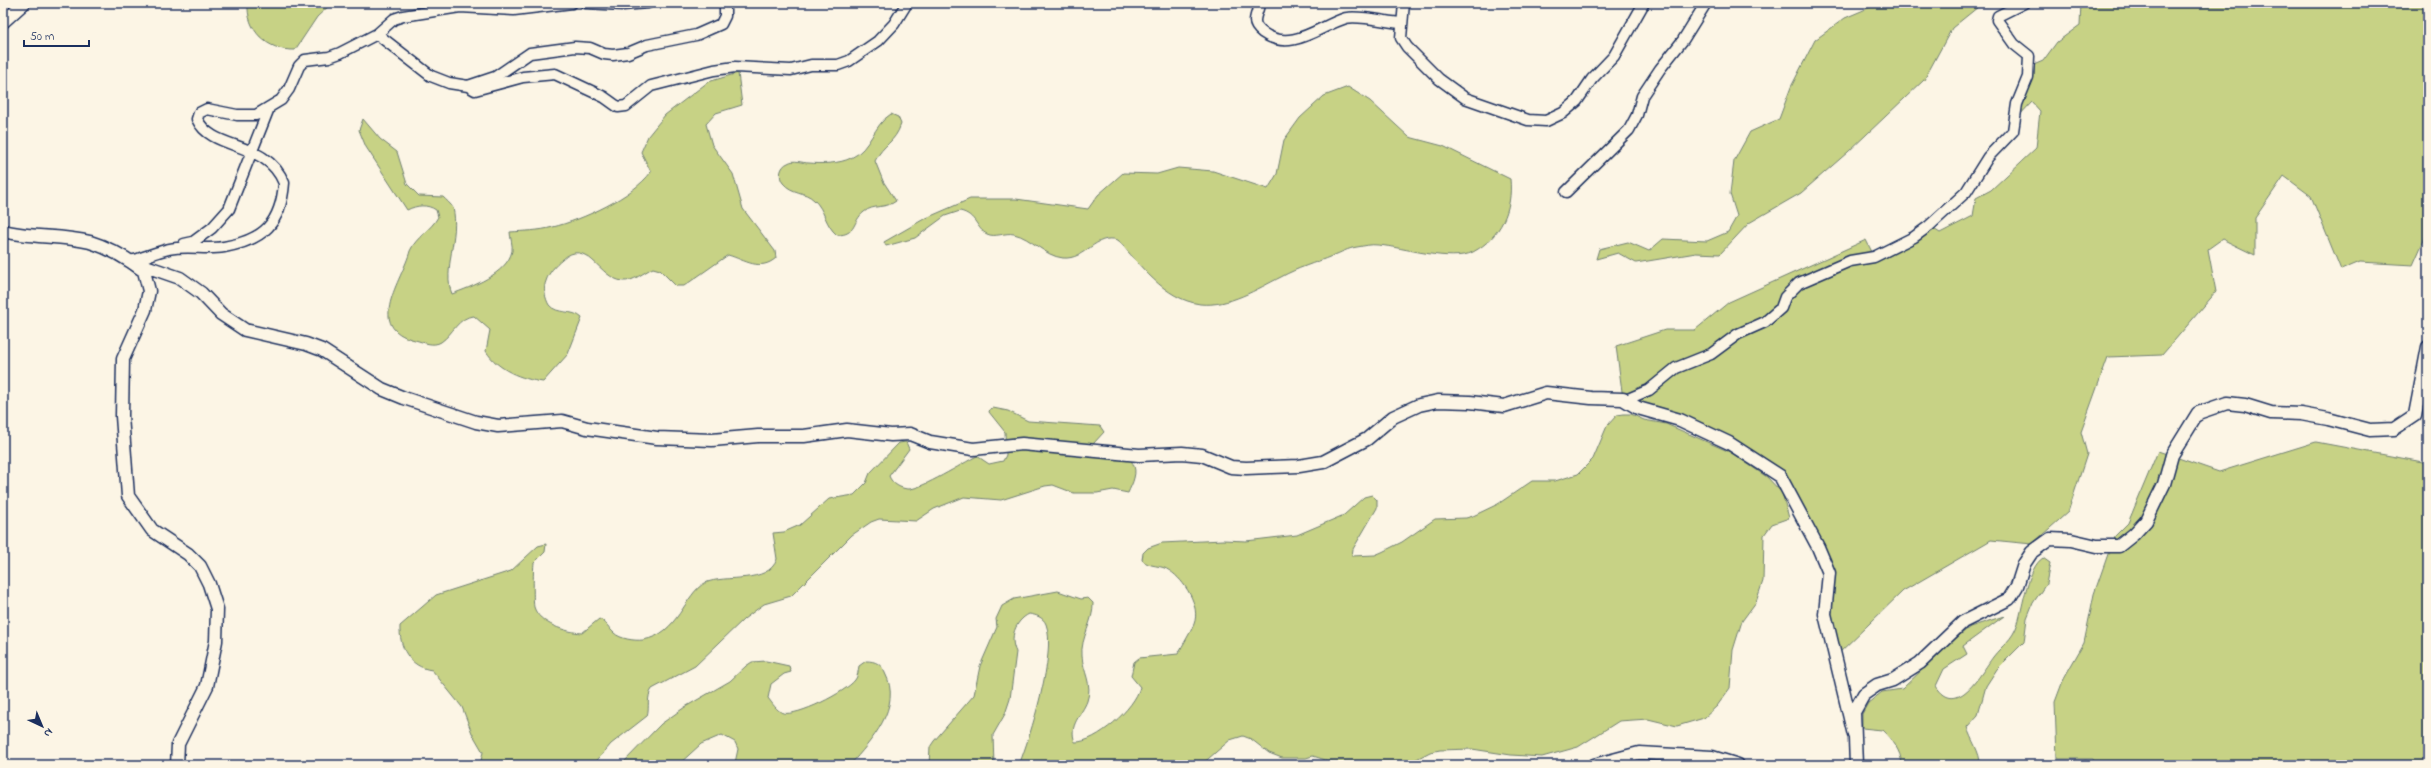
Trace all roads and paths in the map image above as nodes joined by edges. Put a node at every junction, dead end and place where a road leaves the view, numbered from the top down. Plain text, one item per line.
1 (24, 3) edge
2 (572, 3) edge
3 (585, 3) edge
4 (648, 3) edge
5 (725, 3) edge
6 (907, 3) edge
7 (1259, 3) edge
8 (1404, 3) edge
9 (1644, 3) edge
10 (1706, 3) edge
11 (2024, 3) edge
12 (3, 22) edge
13 (1401, 24) junction
14 (377, 34) junction
15 (468, 86) junction
16 (269, 108) junction
17 (1566, 192) dead end
18 (3, 231) edge
19 (169, 249) junction
20 (131, 261) junction
21 (2428, 347) edge
22 (1623, 399) junction
23 (1854, 735) junction
24 (177, 765) edge
25 (1594, 765) edge
26 (1738, 765) edge
27 (1856, 765) edge

1 - 12 street
2 - 14 street
3 - 4 street
5 - 15 street
6 - 15 street
7 - 13 street
8 - 13 street
9 - 13 street
10 - 17 street
11 - 22 street
14 - 15 street
14 - 16 street
16 - 19 street
16 - 19 street
18 - 20 street
19 - 20 street
20 - 22 street
20 - 24 street
21 - 23 street
22 - 23 street
23 - 27 street
25 - 26 street

